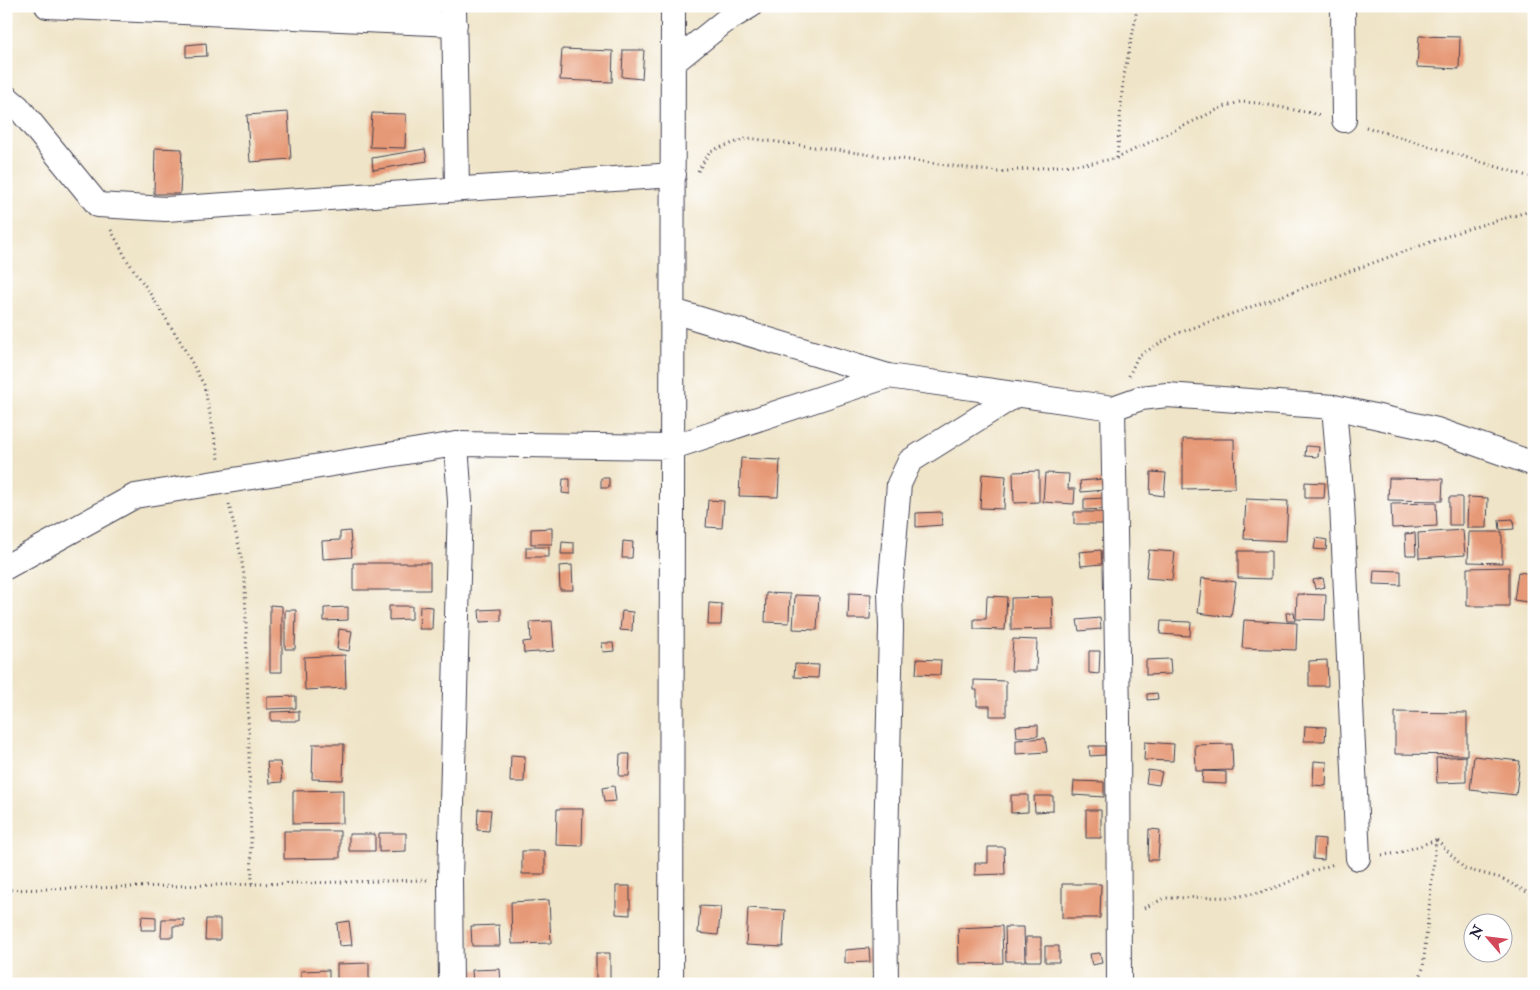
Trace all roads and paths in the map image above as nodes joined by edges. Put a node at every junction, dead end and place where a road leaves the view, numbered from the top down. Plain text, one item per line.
1 (47, 6) edge
2 (674, 6) edge
3 (750, 6) edge
4 (1137, 6) edge
5 (1343, 6) edge
6 (455, 15) edge
7 (673, 63) junction
8 (6, 97) edge
9 (1344, 120) junction
10 (1117, 158) junction
11 (685, 175) junction
12 (1534, 178) edge
13 (457, 189) junction
14 (98, 205) junction
15 (1534, 210) edge
16 (673, 311) junction
17 (888, 376) junction
18 (1018, 394) junction
19 (1334, 407) junction
20 (1113, 408) junction
21 (456, 444) junction
22 (673, 447) junction
23 (1534, 464) edge
24 (224, 483) junction
25 (6, 567) edge
26 (1358, 858) dead end
27 (1313, 871) dead end
28 (450, 880) junction
29 (252, 884) junction
30 (6, 890) edge
31 (1534, 896) edge
32 (1140, 913) dead end
33 (451, 984) edge
34 (672, 984) edge
35 (886, 984) edge
36 (1119, 984) edge
37 (1418, 984) edge

1 - 6 street
2 - 7 street
3 - 7 street
4 - 10 path
5 - 9 street
6 - 13 street
7 - 11 street
8 - 14 street
9 - 10 path
9 - 12 path
10 - 11 path
11 - 13 street
11 - 16 street
13 - 14 street
14 - 24 path
15 - 20 path
16 - 17 street
16 - 22 street
17 - 18 street
17 - 22 street
18 - 20 street
18 - 35 street
19 - 20 street
19 - 23 street
19 - 26 street
20 - 36 street
21 - 22 street
21 - 24 street
21 - 28 street
22 - 34 street
24 - 25 street
24 - 29 path
27 - 32 path
28 - 29 path
28 - 33 street
29 - 30 path
31 - 37 path

